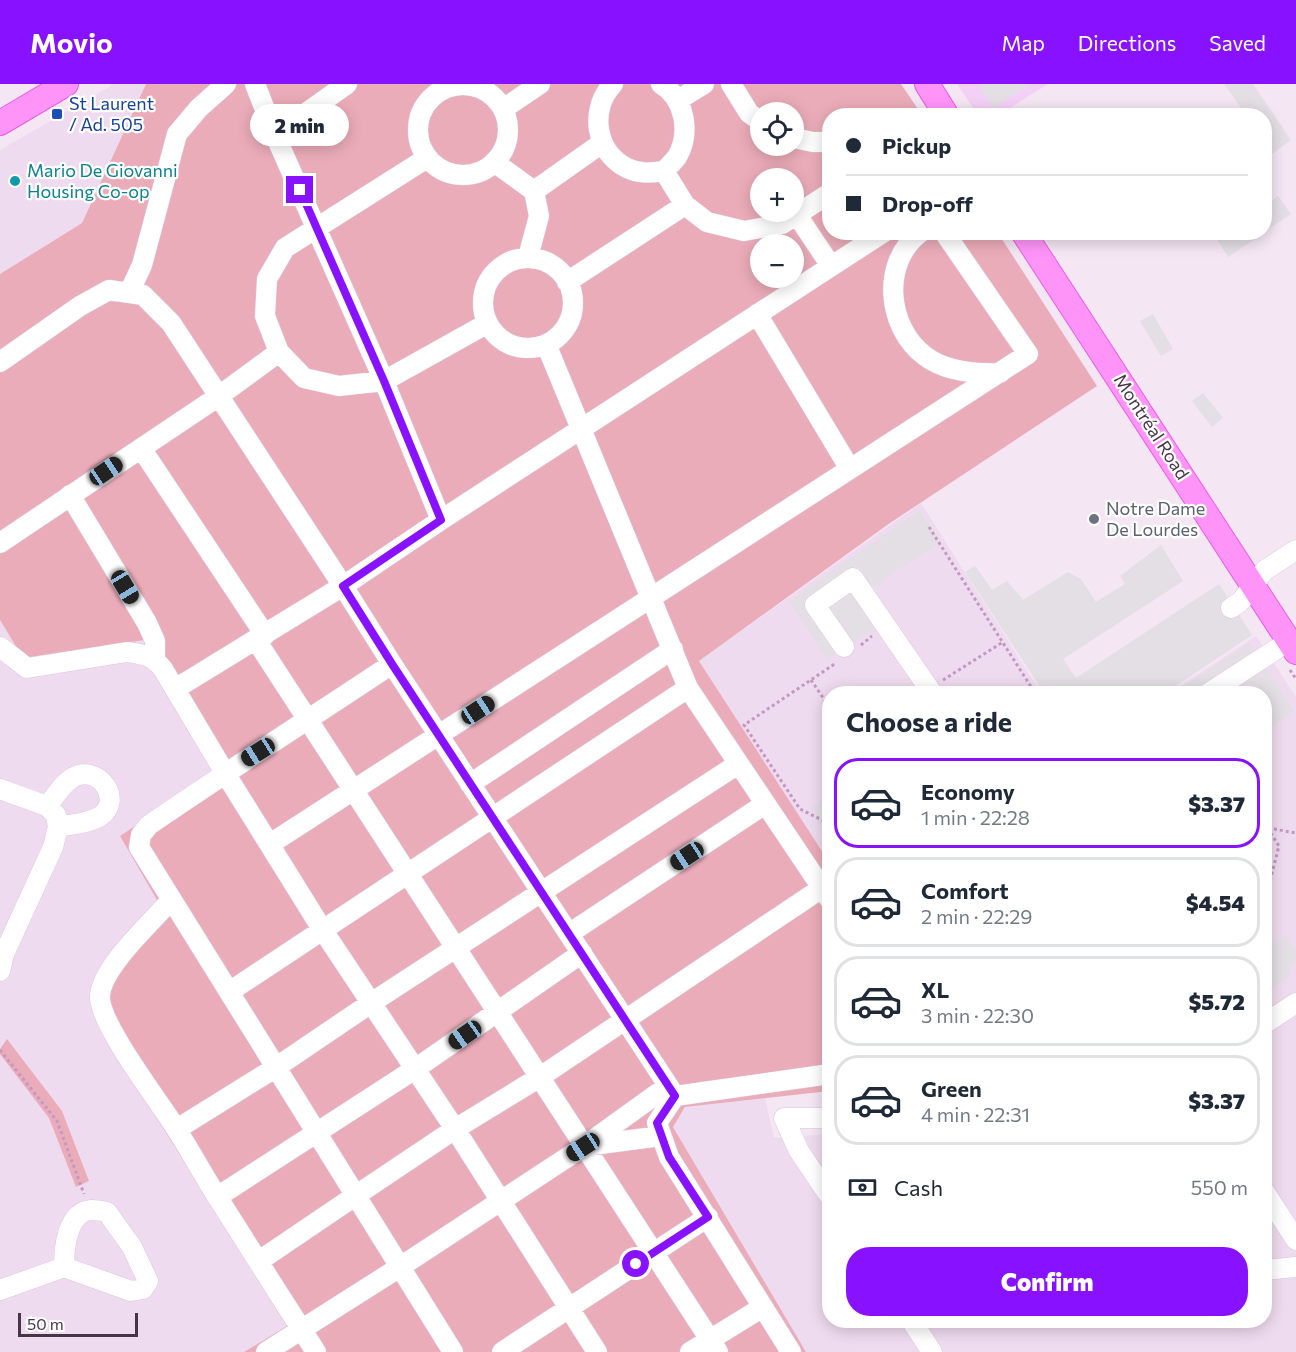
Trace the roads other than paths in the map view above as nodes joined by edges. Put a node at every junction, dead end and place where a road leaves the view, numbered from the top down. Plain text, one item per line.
1 (66, 84) edge
2 (226, 84) edge
3 (255, 84) edge
4 (347, 84) edge
5 (540, 84) edge
6 (613, 84) edge
7 (661, 84) edge
8 (704, 84) edge
9 (731, 84) edge
10 (927, 84) edge
11 (439, 87) edge
12 (678, 100) junction
13 (942, 108) edge
14 (503, 109) junction
15 (750, 114) edge
16 (0, 123) edge
17 (275, 135) junction
18 (804, 140) edge
19 (822, 142) edge
20 (602, 143) junction
21 (427, 158) junction
22 (494, 162) junction
23 (664, 171) junction
24 (534, 191) junction
25 (822, 198) edge
26 (685, 205) junction
27 (804, 210) edge
28 (785, 222) edge
29 (802, 222) edge
30 (316, 227) junction
31 (872, 240) edge
32 (912, 240) edge
33 (950, 240) edge
34 (1028, 240) edge
35 (528, 257) junction
36 (831, 266) junction
37 (567, 282) junction
38 (129, 293) junction
39 (757, 314) junction
40 (488, 324) junction
41 (546, 344) junction
42 (279, 352) junction
43 (0, 362) edge
44 (1000, 373) junction
45 (384, 381) junction
46 (219, 396) junction
47 (581, 429) junction
48 (141, 448) junction
49 (850, 469) junction
50 (70, 495) junction
51 (441, 520) junction
52 (0, 543) edge
53 (1296, 550) edge
54 (343, 586) junction
55 (1254, 586) junction
56 (649, 599) junction
57 (1231, 608) dead end
58 (260, 638) junction
59 (0, 647) edge
60 (844, 647) road end
61 (1293, 647) edge
62 (673, 649) junction
63 (155, 660) junction
64 (392, 664) junction
65 (928, 686) edge
66 (1222, 686) edge
67 (688, 688) junction
68 (175, 689) junction
69 (308, 721) junction
70 (440, 735) junction
71 (738, 764) junction
72 (225, 773) junction
73 (470, 784) junction
74 (0, 789) edge
75 (353, 792) junction
76 (765, 804) junction
77 (47, 806) junction
78 (494, 817) junction
79 (58, 827) junction
80 (270, 844) junction
81 (407, 875) junction
82 (822, 888) edge
83 (542, 891) junction
84 (822, 896) edge
85 (171, 900) junction
86 (322, 929) junction
87 (570, 933) junction
88 (455, 948) junction
89 (582, 953) junction
90 (0, 971) edge
91 (229, 992) junction
92 (371, 1003) junction
93 (1296, 1003) edge
94 (498, 1013) junction
95 (1272, 1019) edge
96 (624, 1020) junction
97 (275, 1068) junction
98 (416, 1069) junction
99 (822, 1075) edge
100 (540, 1077) junction
101 (675, 1096) junction
102 (822, 1118) edge
103 (177, 1129) junction
104 (455, 1129) junction
105 (317, 1133) junction
106 (661, 1136) junction
107 (583, 1147) junction
108 (822, 1185) edge
109 (355, 1196) junction
110 (217, 1197) junction
111 (500, 1201) junction
112 (1272, 1202) edge
113 (708, 1217) junction
114 (1294, 1231) edge
115 (652, 1254) junction
116 (259, 1261) junction
117 (64, 1267) junction
118 (400, 1267) junction
119 (1296, 1267) edge
120 (1272, 1269) edge
121 (0, 1290) edge
122 (763, 1307) junction
123 (570, 1308) junction
124 (916, 1328) edge
125 (302, 1330) junction
126 (713, 1346) edge
127 (266, 1352) edge
128 (316, 1352) edge
129 (453, 1352) edge
130 (502, 1352) edge
131 (597, 1352) edge
132 (690, 1352) edge
133 (791, 1352) edge
134 (932, 1352) edge

1 - 16 main road
2 - 38 street
3 - 17 street
4 - 17 street
5 - 14 street
6 - 20 street
7 - 12 street
8 - 12 street
9 - 15 street
10 - 13 main road
11 - 14 street
11 - 21 street
12 - 23 street
14 - 22 street
17 - 30 street
18 - 19 street
20 - 23 street
20 - 24 street
21 - 22 street
21 - 30 street
22 - 24 street
23 - 26 street
24 - 35 street
25 - 27 street
26 - 28 street
26 - 37 street
29 - 36 street
30 - 42 street
30 - 45 street
31 - 36 street
32 - 44 street
33 - 44 street
34 - 55 main road, Montréal Road
35 - 37 street
35 - 40 street
36 - 39 street
37 - 41 street
38 - 43 street
38 - 46 street
39 - 47 street
39 - 49 street
40 - 41 street
40 - 45 street
41 - 47 street
42 - 45 street
42 - 46 street
44 - 49 street
45 - 51 street
46 - 48 street
46 - 54 street
47 - 51 street
47 - 56 street
48 - 50 street
48 - 58 street
49 - 56 street
50 - 52 street
50 - 63 street
51 - 54 street
53 - 55 street
54 - 58 street
54 - 64 street
55 - 57 street
55 - 61 main road, Montréal Road
56 - 62 street
56 - 70 street
58 - 68 street
58 - 69 street
59 - 63 street
60 - 65 street
61 - 66 street
62 - 67 street
62 - 73 street
63 - 68 street
64 - 69 street
64 - 70 street
67 - 71 street
67 - 78 street
68 - 72 street
69 - 72 street
69 - 75 street
70 - 73 street
70 - 75 street
71 - 76 street
71 - 83 street
72 - 80 street
72 - 85 street
73 - 78 street
74 - 77 street
75 - 80 street
75 - 81 street
76 - 82 street
76 - 87 street
77 - 79 street
77 - 79 street
78 - 81 street
78 - 83 street
79 - 90 street
80 - 86 street
81 - 86 street
81 - 88 street
83 - 87 street
83 - 88 street
84 - 96 street
85 - 91 street
85 - 103 street
86 - 91 street
86 - 92 street
87 - 89 street
88 - 92 street
88 - 94 street
89 - 94 street
89 - 96 street
91 - 97 street
92 - 97 street
92 - 98 street
93 - 95 street
94 - 98 street
94 - 100 street
96 - 100 street
96 - 101 street
97 - 103 street
97 - 105 street
98 - 104 street
98 - 105 street
99 - 101 street
100 - 104 street
100 - 107 street
101 - 106 street
101 - 107 street
102 - 108 street
103 - 110 street
104 - 109 street
104 - 111 street
105 - 109 street
105 - 110 street
106 - 107 street
106 - 113 street
107 - 111 street
107 - 115 street
109 - 116 street
109 - 118 street
110 - 116 street
111 - 118 street
111 - 123 street
112 - 114 street
113 - 115 street
113 - 122 street
115 - 123 street
115 - 126 street
116 - 125 street
117 - 117 street
117 - 121 street
118 - 125 street
118 - 129 street
119 - 120 street
122 - 126 street
122 - 133 street
123 - 130 street
123 - 131 street
124 - 134 street
125 - 127 street
125 - 128 street
126 - 132 street

